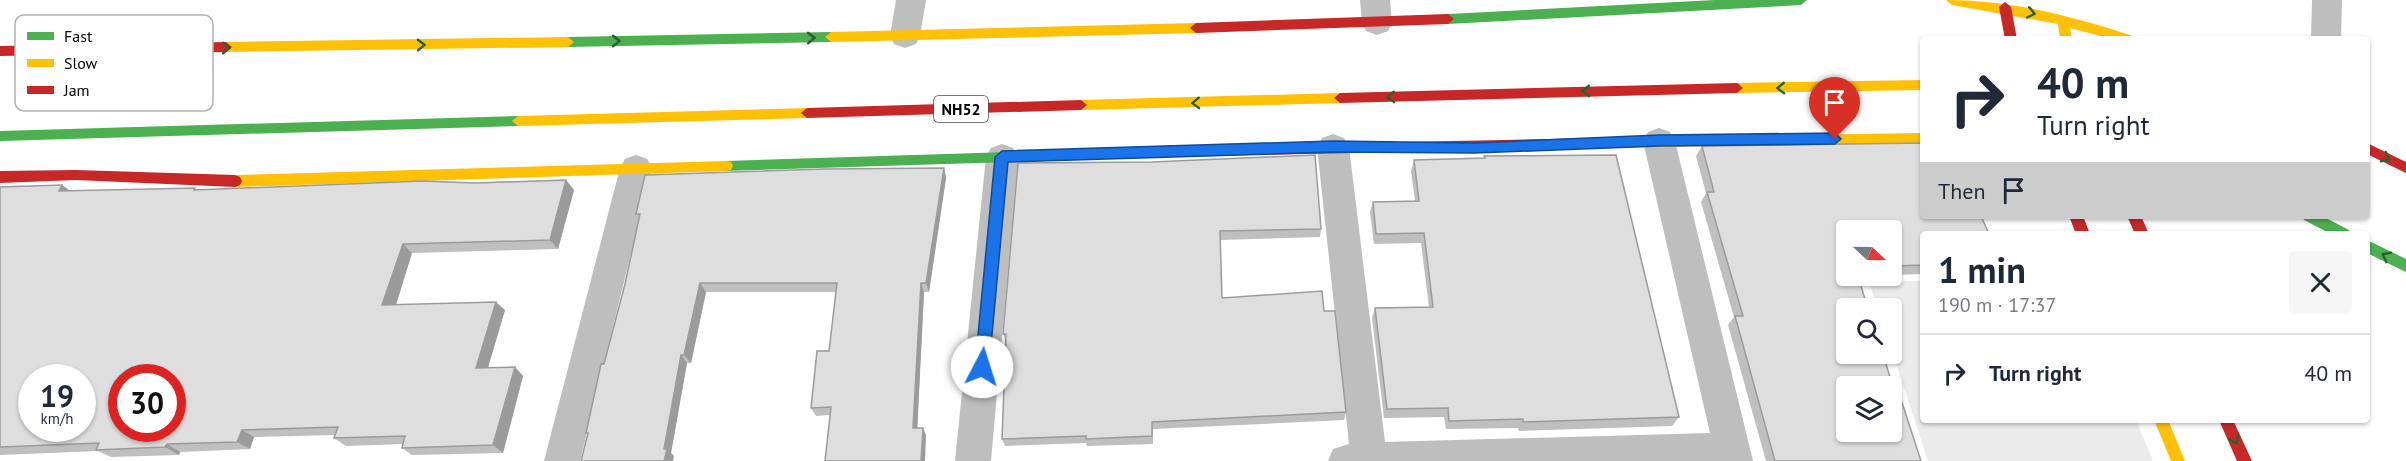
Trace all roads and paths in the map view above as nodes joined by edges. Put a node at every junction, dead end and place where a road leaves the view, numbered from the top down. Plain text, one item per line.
1 (911, 0) edge
2 (1801, 0) edge
3 (1952, 0) edge
4 (2327, 0) edge
5 (2005, 4) edge
6 (1376, 12) edge
7 (2062, 19) junction
8 (905, 36) junction
9 (2010, 36) edge
10 (2065, 36) edge
11 (2119, 36) edge
12 (2326, 36) edge
13 (213, 47) edge
14 (0, 51) edge
15 (15, 51) edge
16 (1920, 86) edge
17 (0, 136) edge
18 (1920, 138) edge
19 (1659, 141) junction
20 (1333, 147) junction
21 (2370, 150) edge
22 (1002, 157) junction
23 (636, 168) junction
24 (2406, 168) edge
25 (0, 177) edge
26 (2315, 219) edge
27 (2338, 231) edge
28 (2370, 248) edge
29 (2406, 266) edge
30 (2162, 423) edge
31 (2227, 423) edge
32 (1734, 455) edge
33 (562, 461) edge
34 (973, 461) edge
35 (1361, 461) edge
36 (2178, 461) edge
37 (2245, 461) edge

1 - 8 street
2 - 6 main road
3 - 5 main road
4 - 12 street
5 -> 7 main road
5 - 9 main road
6 - 8 main road
7 - 10 main road
7 - 11 main road
13 -> 8 main road
14 -> 15 main road
16 -> 17 main road, NH52
18 - 19 main road
19 - 20 main road
19 - 32 street
20 - 22 main road
20 - 35 street
21 -> 24 main road
22 - 23 main road
22 - 34 street
23 - 25 main road
23 - 33 street
26 - 27 main road
29 -> 28 main road
30 - 36 main road
31 -> 37 main road
32 - 35 street

